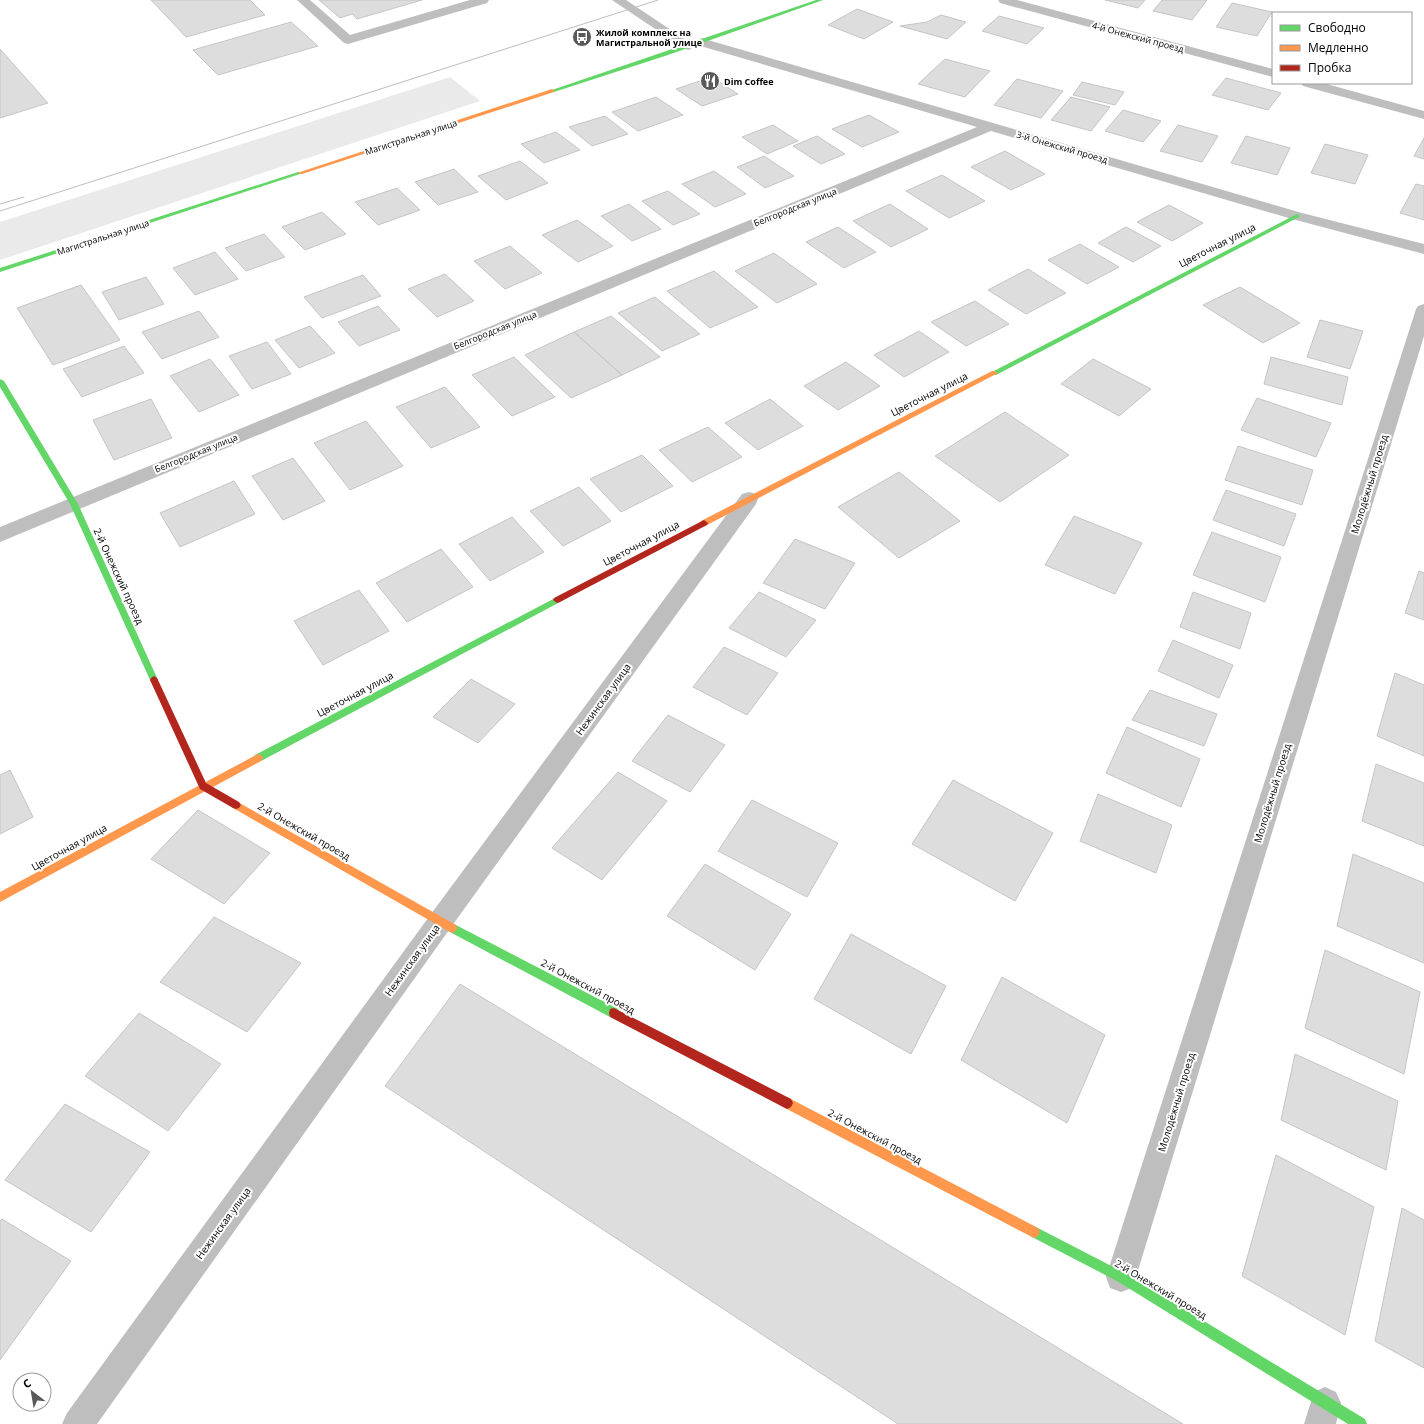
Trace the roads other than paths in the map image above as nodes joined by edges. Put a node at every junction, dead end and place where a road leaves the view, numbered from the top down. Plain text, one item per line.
1 (303, 0) edge
2 (483, 0) edge
3 (618, 0) edge
4 (821, 0) edge
5 (1004, 0) edge
6 (695, 44) junction
7 (1272, 73) edge
8 (1312, 84) edge
9 (1424, 114) edge
10 (991, 126) junction
11 (1297, 216) junction
12 (1424, 249) edge
13 (0, 270) edge
14 (1424, 309) edge
15 (0, 380) edge
16 (749, 498) junction
17 (74, 504) junction
18 (0, 535) edge
19 (203, 786) junction
20 (0, 897) edge
21 (440, 922) junction
22 (1121, 1277) junction
23 (1322, 1413) edge
24 (78, 1424) edge
25 (1360, 1424) edge

1 - 2 street
3 - 6 street, 3-й Онежский проезд
4 - 6 street, Магистральная улица
5 - 7 street, 4-й Онежский проезд
6 - 10 street, 3-й Онежский проезд
6 - 13 street, Магистральная улица
8 - 9 street
10 - 11 street, 3-й Онежский проезд
10 - 17 street, Белгородская улица
11 - 12 street, 3-й Онежский проезд
11 - 16 street, Цветочная улица
14 - 22 street, Молодёжный проезд
15 - 17 street, 2-й Онежский проезд
16 - 19 street, Цветочная улица
16 - 21 street, Нежинская улица
17 - 18 street, Белгородская улица
17 - 19 street, 2-й Онежский проезд
19 - 20 street, Цветочная улица
19 - 21 street, 2-й Онежский проезд
21 - 22 street, 2-й Онежский проезд
21 - 24 street, Нежинская улица
22 - 23 street, 2-й Онежский проезд
23 - 25 street, 2-й Онежский проезд

